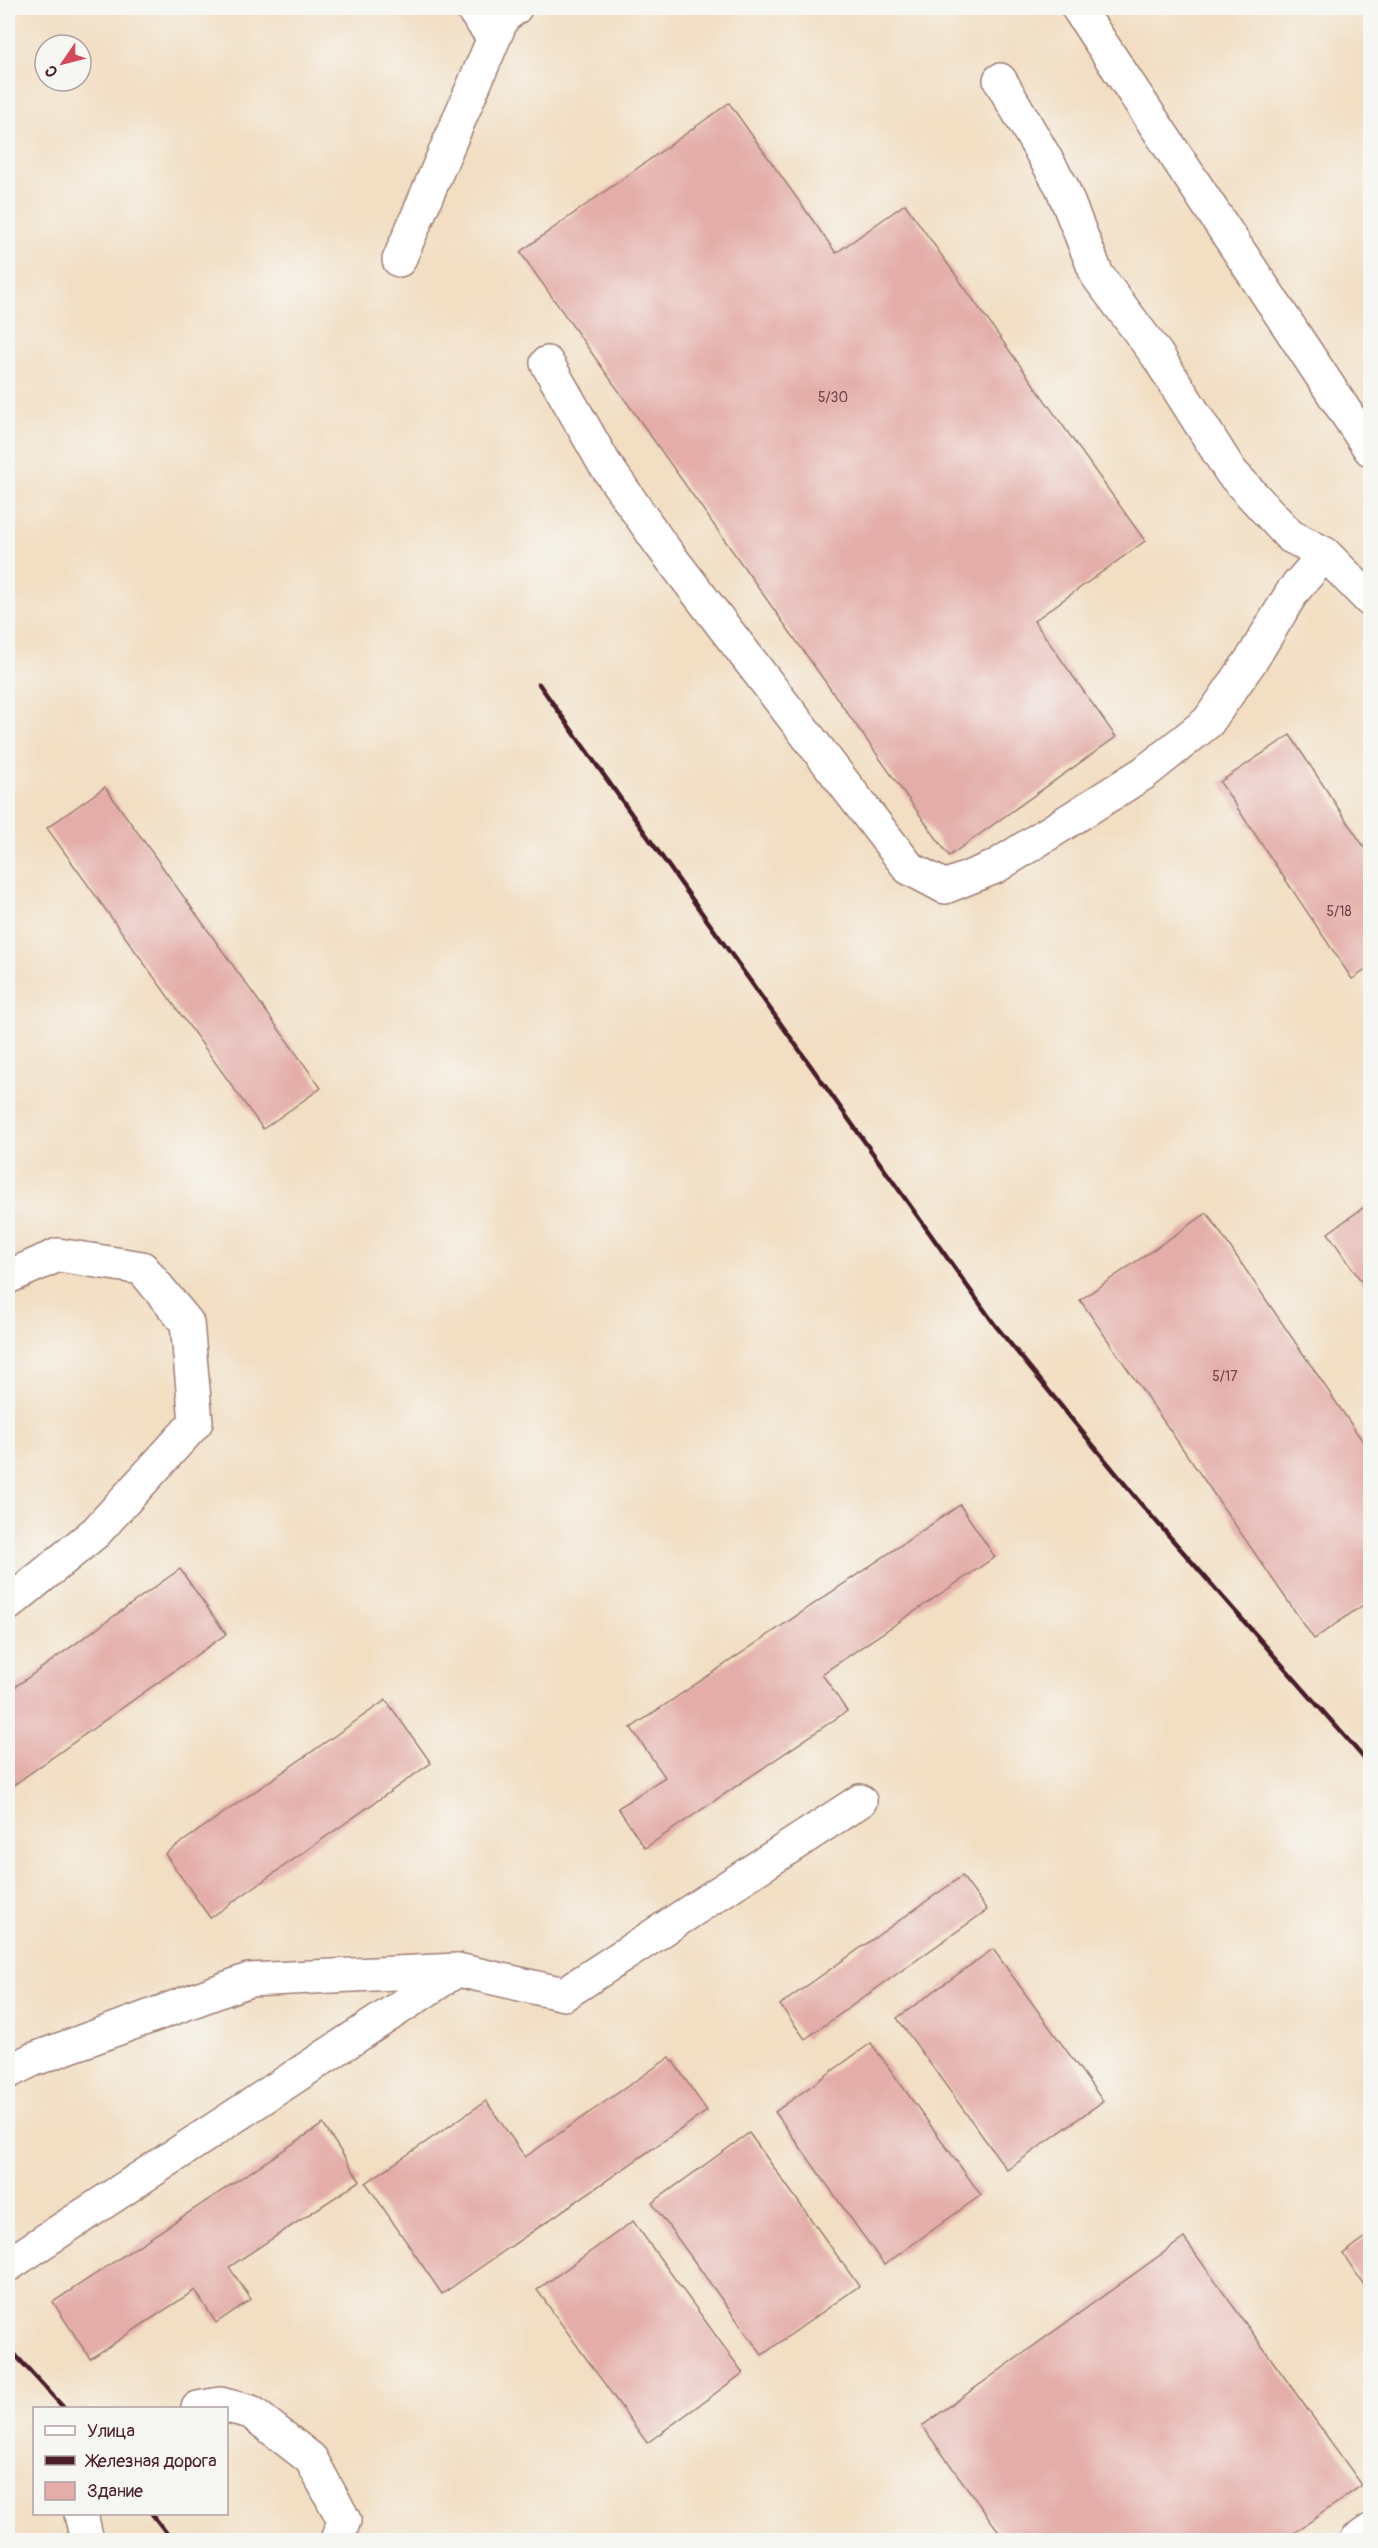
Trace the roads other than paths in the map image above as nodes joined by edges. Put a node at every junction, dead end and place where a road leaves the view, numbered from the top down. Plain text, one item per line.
1 (472, 8) edge
2 (515, 8) edge
3 (1078, 8) edge
4 (494, 38) junction
5 (1000, 80) dead end
6 (399, 260) dead end
7 (547, 363) dead end
8 (1371, 449) edge
9 (1325, 554) junction
10 (1371, 600) edge
11 (8, 1277) edge
12 (8, 1604) edge
13 (860, 1801) dead end
14 (458, 1970) junction
15 (8, 2072) edge
16 (8, 2265) edge
17 (207, 2407) edge
18 (81, 2515) edge
19 (1371, 2531) edge
20 (87, 2541) edge
21 (337, 2541) edge
22 (1357, 2541) edge

1 - 4 street
2 - 4 street
3 - 8 street
4 - 6 street
5 - 9 street
7 - 9 street
9 - 10 street
11 - 12 street
13 - 14 street
14 - 15 street
14 - 16 street
17 - 21 street
18 - 20 street
19 - 22 street

